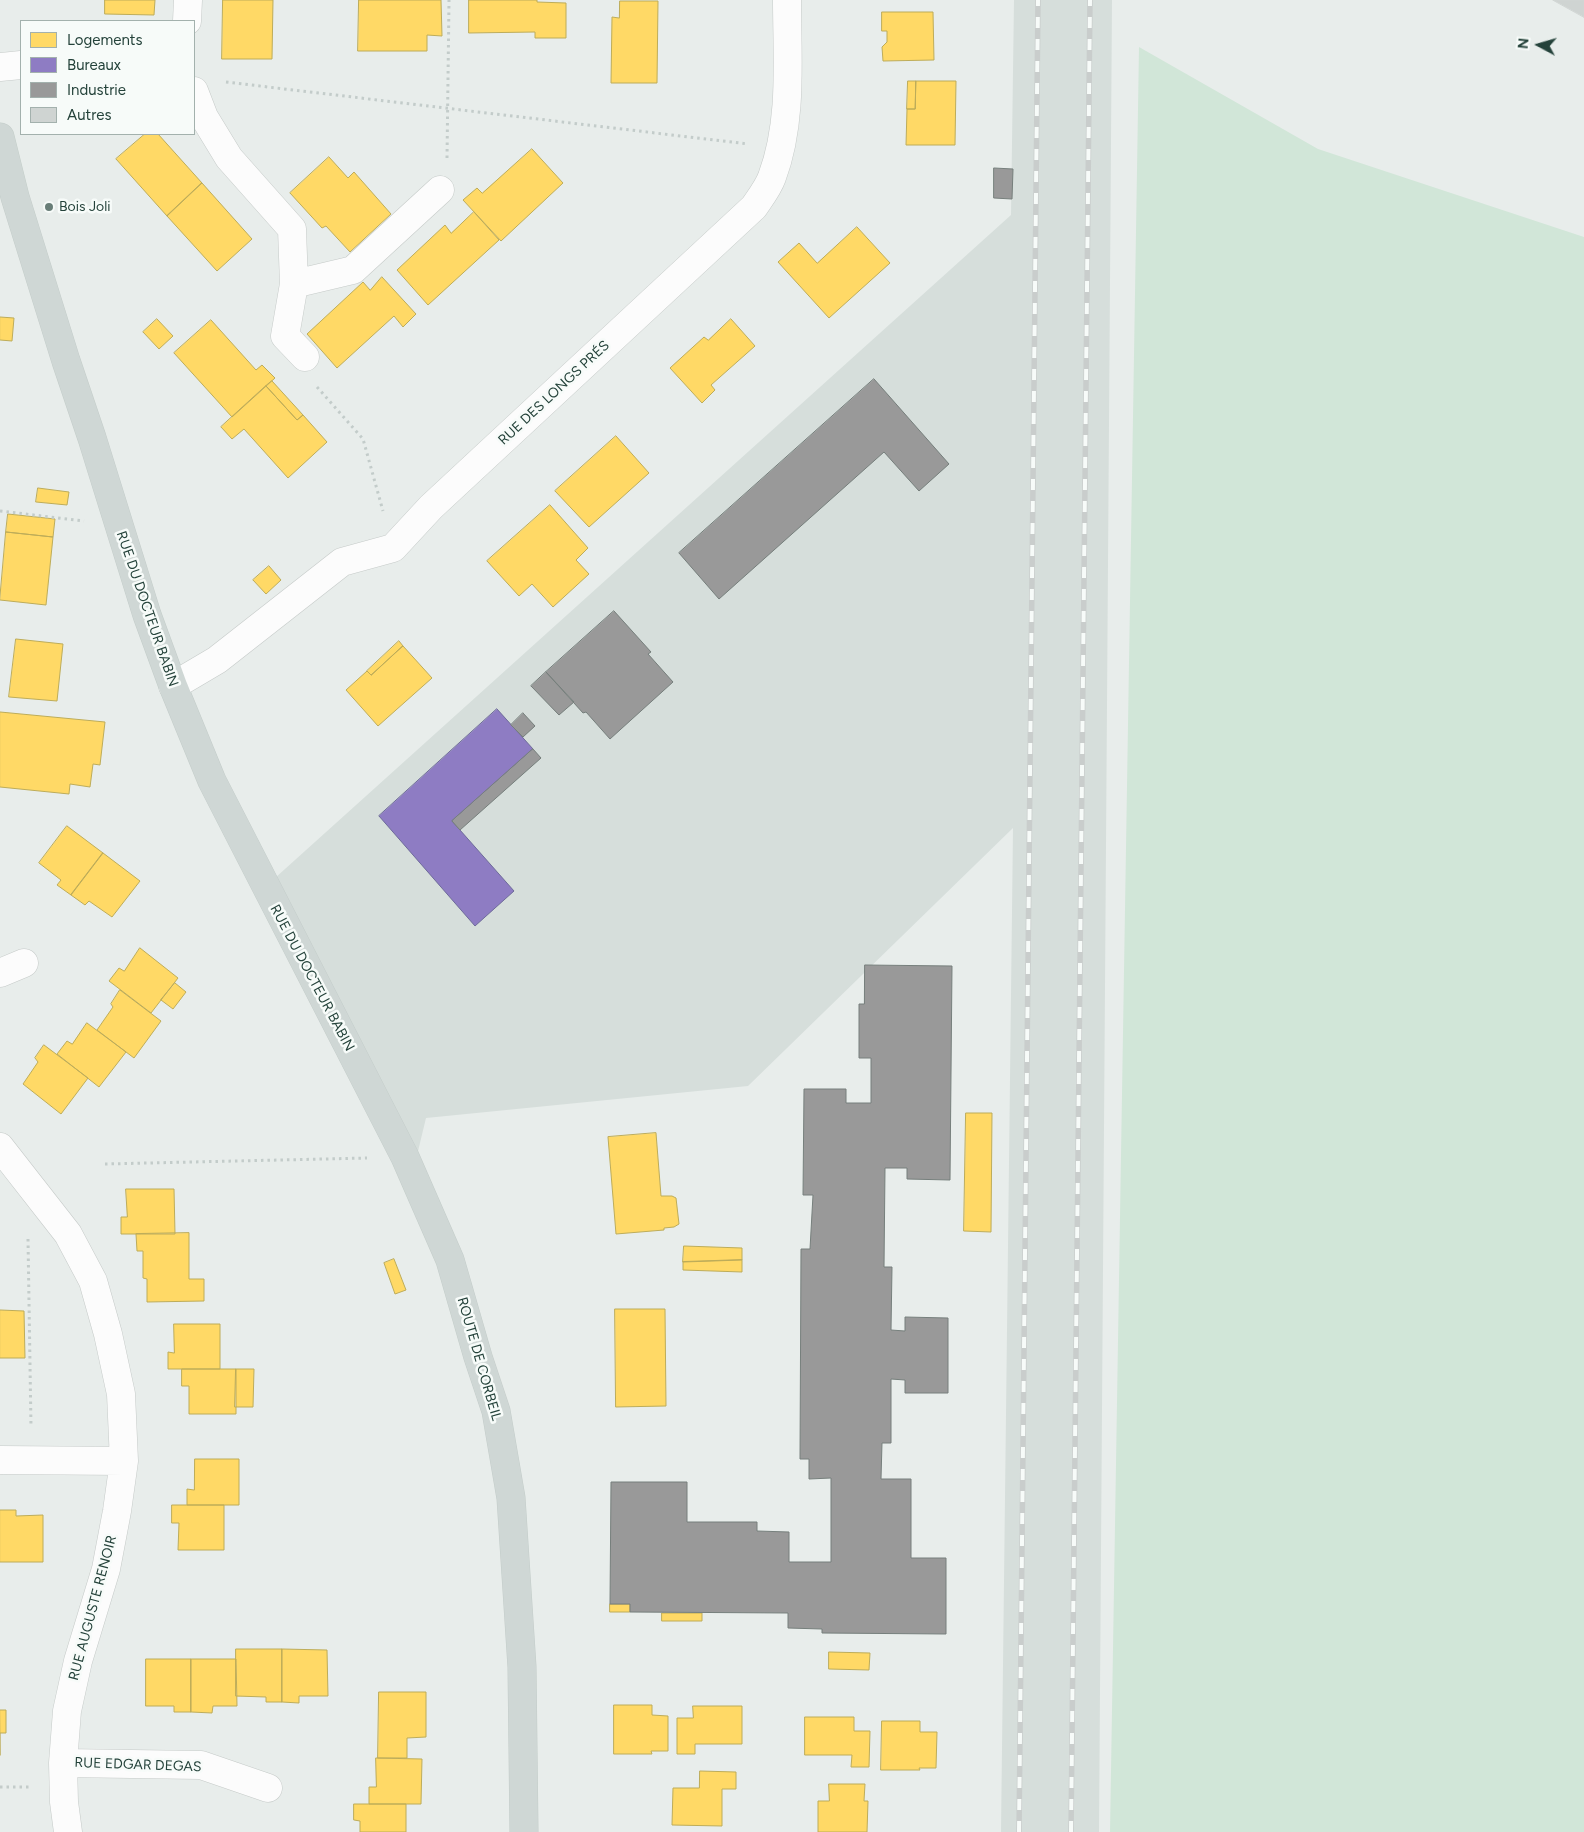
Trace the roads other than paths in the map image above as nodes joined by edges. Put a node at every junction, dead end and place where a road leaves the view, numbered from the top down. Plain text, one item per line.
1 (188, 0) edge
2 (787, 0) edge
3 (188, 20) edge
4 (20, 66) edge
5 (0, 67) edge
6 (195, 94) edge
7 (0, 137) edge
8 (440, 190) road end
9 (294, 284) junction
10 (305, 357) road end
11 (173, 686) junction
12 (354, 1057) joint
13 (0, 1147) edge
14 (0, 1460) edge
15 (124, 1461) junction
16 (63, 1763) junction
17 (268, 1788) dead end
18 (68, 1832) edge
19 (524, 1832) edge

1 - 3 street
2 - 11 street, RUE DES LONGS PRÉS
4 - 5 street
6 - 9 street
7 - 11 main road, RUE DU DOCTEUR BABIN
8 - 9 street
9 - 10 street
11 - 12 main road, RUE DU DOCTEUR BABIN
12 - 19 main road, ROUTE DE CORBEIL
13 - 15 street, RUE AUGUSTE RENOIR
14 - 15 street
15 - 16 street, RUE AUGUSTE RENOIR
16 - 17 street, RUE EDGAR DEGAS
16 - 18 street, RUE AUGUSTE RENOIR

